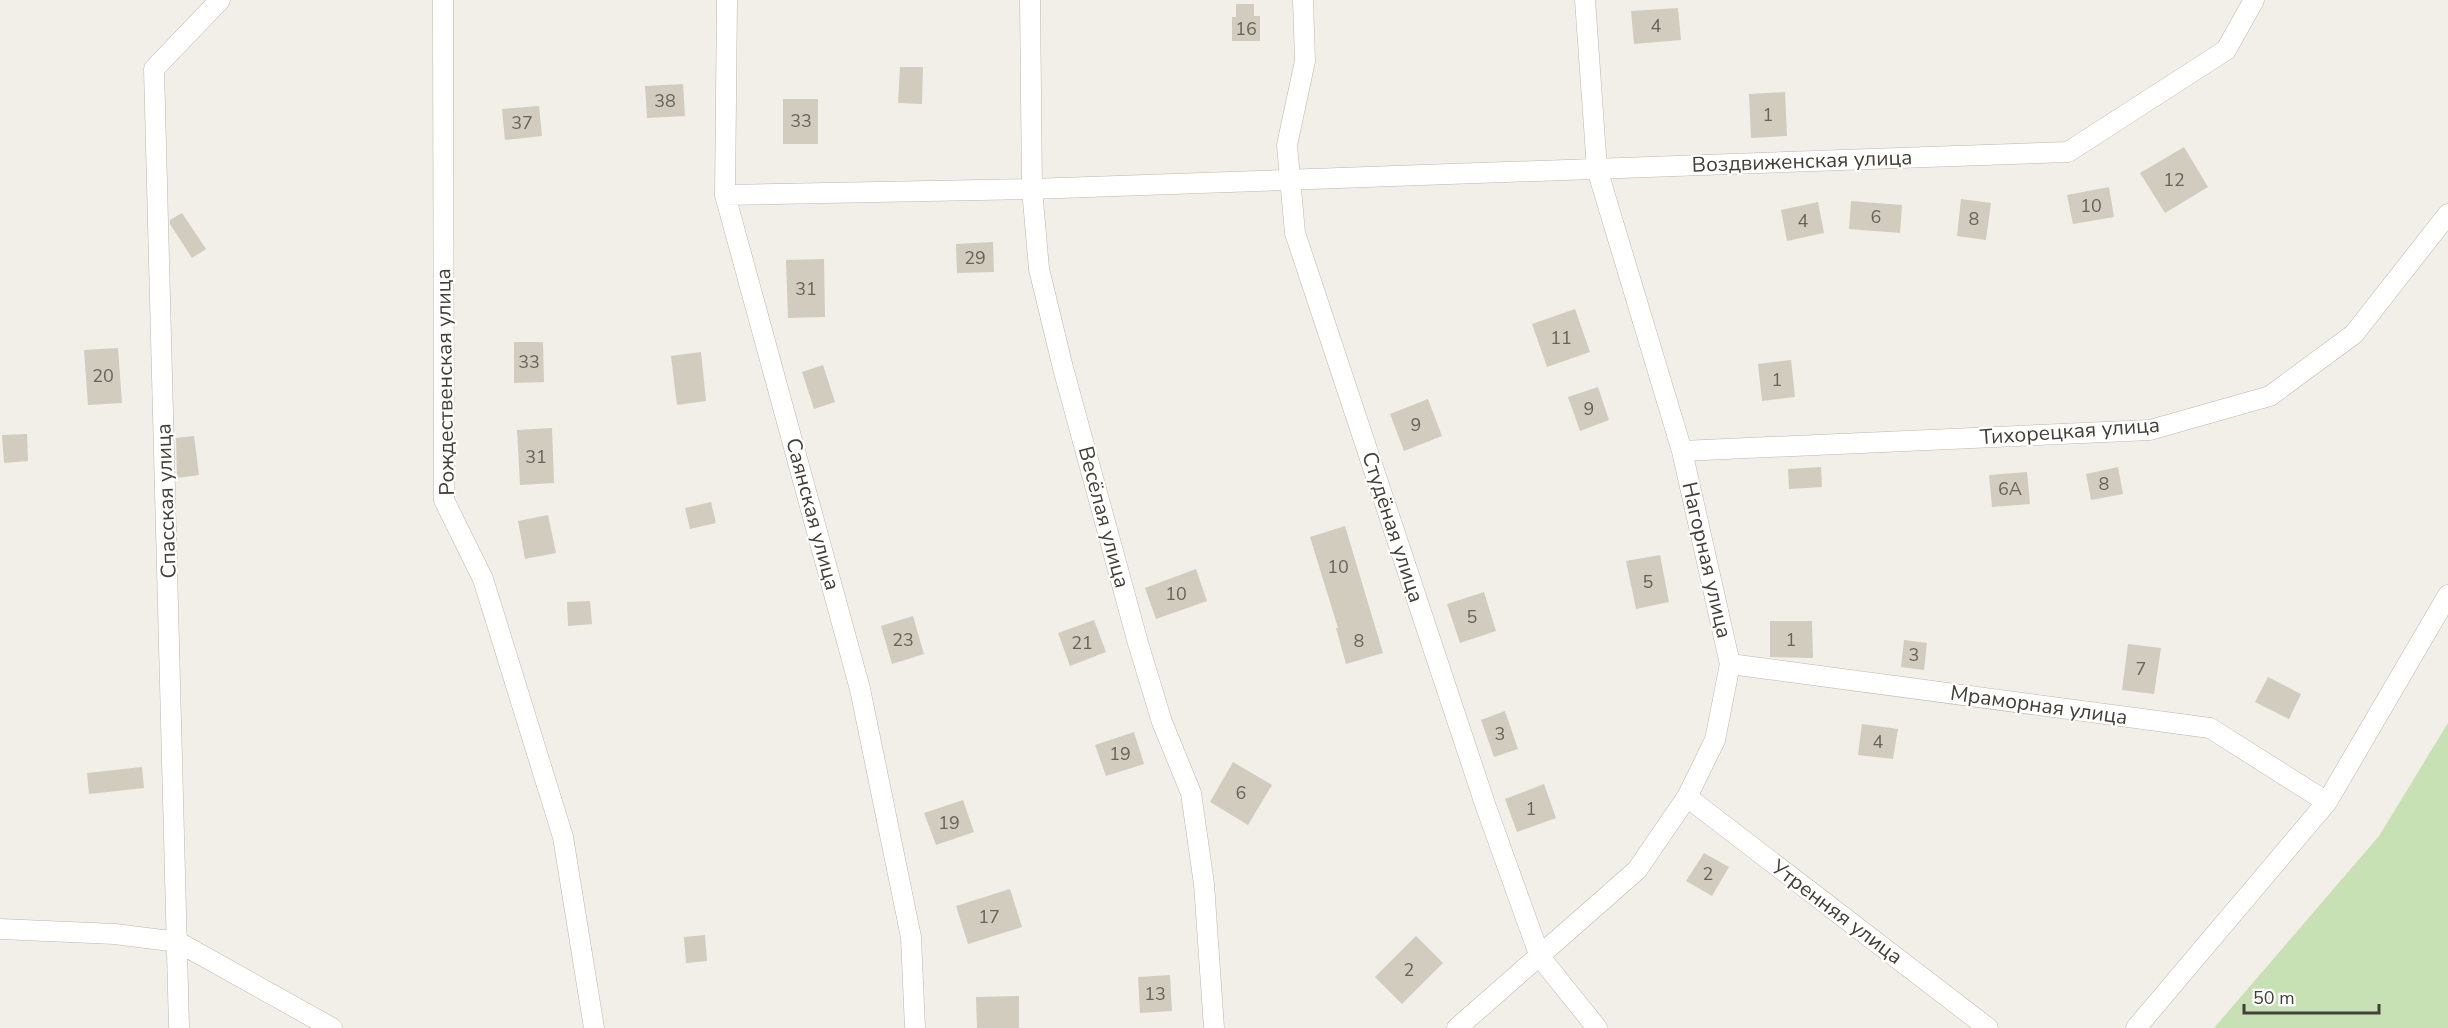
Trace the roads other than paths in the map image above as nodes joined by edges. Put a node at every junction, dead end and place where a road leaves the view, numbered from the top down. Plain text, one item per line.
1 (220, 0) edge
2 (443, 0) edge
3 (727, 0) edge
4 (1030, 0) edge
5 (1303, 0) edge
6 (1585, 0) edge
7 (2254, 0) edge
8 (1597, 168) junction
9 (1290, 180) junction
10 (1032, 189) junction
11 (725, 195) junction
12 (2448, 214) edge
13 (1682, 451) junction
14 (2448, 595) edge
15 (1730, 664) junction
16 (1687, 797) junction
17 (2327, 802) junction
18 (0, 929) edge
19 (178, 942) junction
20 (1540, 957) junction
21 (179, 1028) edge
22 (332, 1028) edge
23 (594, 1028) edge
24 (915, 1028) edge
25 (1214, 1028) edge
26 (1457, 1028) edge
27 (1597, 1028) edge
28 (1988, 1028) edge
29 (2136, 1028) edge

1 - 19 street, Спасская улица
2 - 23 street, Рождественская улица
3 - 11 street, Саянская улица
4 - 10 street, Весёлая улица
5 - 9 street, Студёная улица
6 - 8 street, Нагорная улица
7 - 8 street, Воздвиженская улица
8 - 9 street, Воздвиженская улица
8 - 13 street, Нагорная улица
9 - 10 street, Воздвиженская улица
9 - 20 street, Студёная улица
10 - 11 street, Воздвиженская улица
10 - 25 street, Весёлая улица
11 - 24 street, Саянская улица
12 - 13 street, Тихорецкая улица
13 - 15 street, Нагорная улица
14 - 17 street
15 - 16 street, Нагорная улица
15 - 17 street, Мраморная улица
16 - 20 street, Нагорная улица
16 - 28 street, Утренняя улица
17 - 29 street
18 - 19 street
19 - 21 street, Спасская улица
19 - 22 street
20 - 26 street, Нагорная улица
20 - 27 street, Студёная улица

